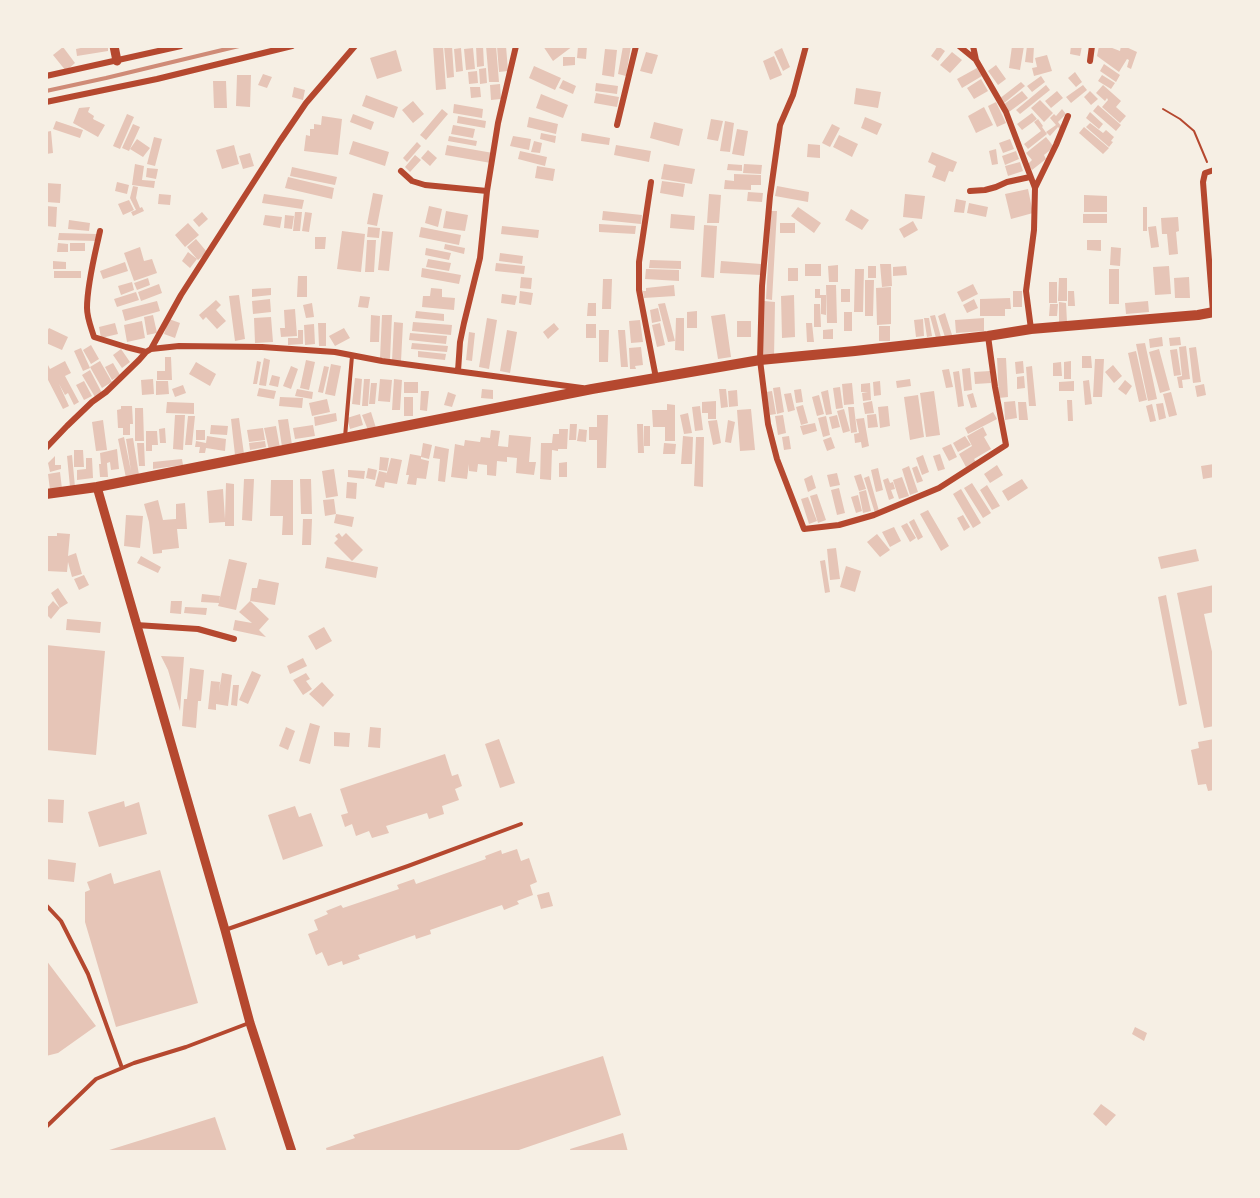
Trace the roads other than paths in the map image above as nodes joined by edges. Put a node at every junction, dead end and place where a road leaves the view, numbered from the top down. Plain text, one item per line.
1 (114, 46) edge
2 (181, 46) edge
3 (292, 46) edge
4 (355, 46) edge
5 (516, 46) edge
6 (636, 46) edge
7 (806, 46) edge
8 (959, 46) edge
9 (973, 46) edge
10 (1092, 46) edge
11 (976, 60) junction
12 (117, 61) junction
13 (1090, 61) dead end
14 (46, 76) edge
15 (46, 102) edge
16 (1068, 116) dead end
17 (617, 125) dead end
18 (1213, 170) edge
19 (401, 171) dead end
20 (1030, 177) junction
21 (651, 182) dead end
22 (1035, 188) junction
23 (970, 190) dead end
24 (487, 191) junction
25 (100, 231) dead end
26 (1213, 312) edge
27 (1031, 329) junction
28 (988, 336) junction
29 (148, 350) junction
30 (352, 356) junction
31 (760, 360) junction
32 (458, 371) junction
33 (656, 378) junction
34 (592, 389) junction
35 (345, 438) junction
36 (46, 448) edge
37 (97, 487) junction
38 (46, 494) edge
39 (136, 625) junction
40 (234, 639) dead end
41 (521, 824) dead end
42 (46, 905) edge
43 (225, 930) junction
44 (250, 1023) junction
45 (122, 1068) junction
46 (46, 1127) edge
47 (292, 1152) edge

1 - 12 street
2 - 12 street
3 - 15 street
4 - 29 street
5 - 24 street
6 - 17 street
7 - 31 street
8 - 11 street
9 - 11 street
10 - 13 street
11 - 20 street
12 - 14 street
16 - 22 street
18 - 26 street
19 - 24 street
20 - 22 street
20 - 23 street
21 - 33 street
22 - 27 street
24 - 32 street
25 - 29 street
26 - 27 main road
27 - 28 main road
28 - 31 main road
28 - 31 street
29 - 30 street
29 - 36 street
30 - 32 street
30 - 35 lane
31 - 33 main road
32 - 34 street
33 - 34 main road
34 - 35 main road
35 - 37 main road
37 - 38 main road
37 - 39 street
39 - 40 street
39 - 43 street
41 - 43 lane
42 - 45 lane
43 - 44 street
44 - 45 lane
44 - 47 street
45 - 46 lane

